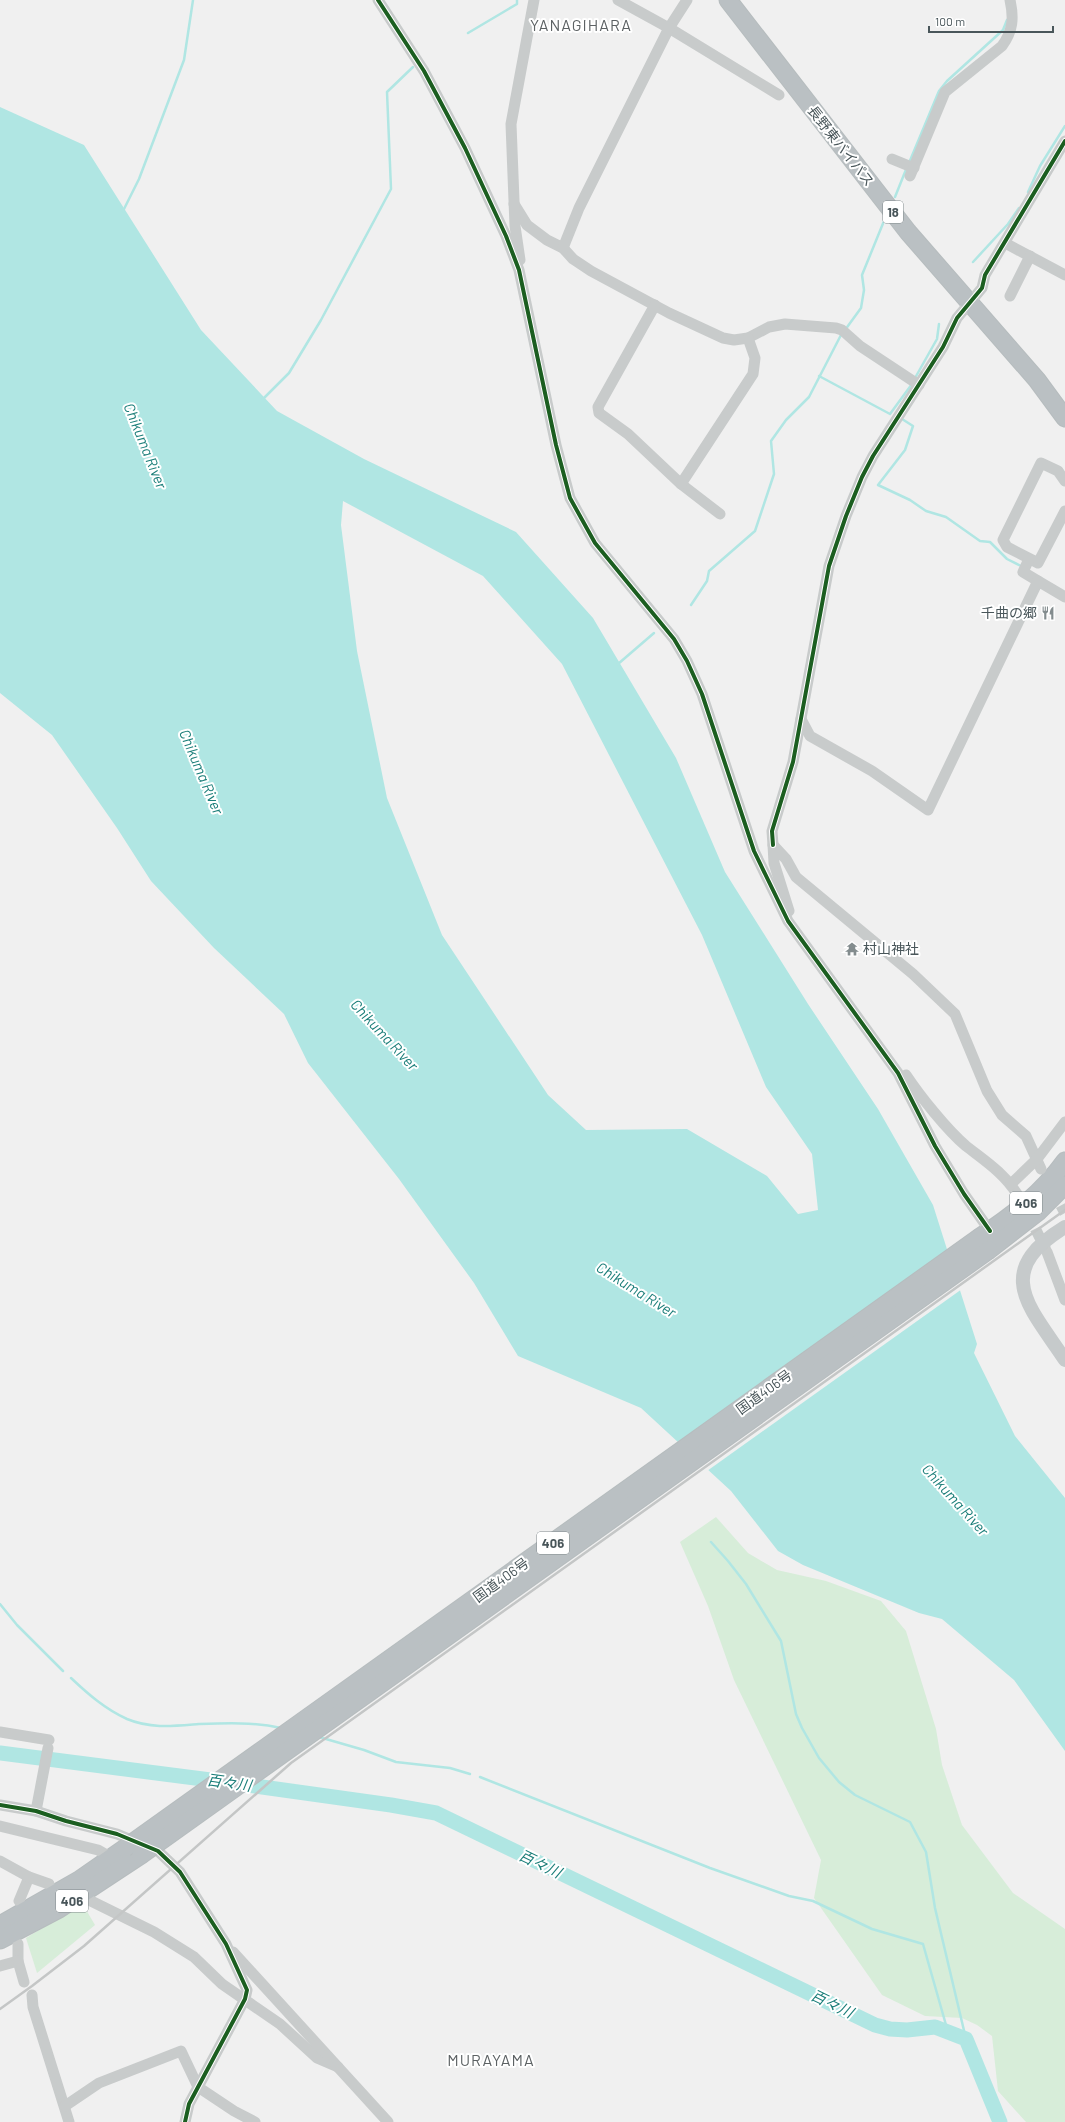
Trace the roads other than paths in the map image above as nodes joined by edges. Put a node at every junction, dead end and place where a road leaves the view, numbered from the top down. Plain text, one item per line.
1 (378, 0) edge
2 (534, 0) edge
3 (618, 0) edge
4 (687, 0) edge
5 (728, 0) edge
6 (1010, 0) edge
7 (669, 28) junction
8 (779, 95) dead end
9 (1065, 140) edge
10 (892, 159) dead end
11 (514, 204) junction
12 (1005, 243) junction
13 (563, 248) junction
14 (1030, 256) junction
15 (519, 270) junction
16 (1065, 275) edge
17 (1010, 296) dead end
18 (970, 303) junction
19 (655, 306) junction
20 (748, 338) junction
21 (919, 385) junction
22 (1065, 418) edge
23 (1065, 481) edge
24 (681, 484) junction
25 (1065, 511) edge
26 (720, 514) dead end
27 (1029, 559) junction
28 (1038, 581) junction
29 (1065, 597) edge
30 (801, 719) junction
31 (773, 845) junction
32 (788, 921) junction
33 (898, 1073) junction
34 (1065, 1122) edge
35 (1065, 1161) edge
36 (1039, 1164) junction
37 (1011, 1184) junction
38 (1065, 1185) edge
39 (1017, 1194) dead end
40 (1065, 1228) edge
41 (986, 1239) junction
42 (1048, 1252) tunnel mouth
43 (1061, 1270) edge
44 (1065, 1300) edge
45 (1065, 1360) edge
46 (0, 1732) edge
47 (0, 1805) edge
48 (36, 1811) junction
49 (0, 1826) edge
50 (119, 1853) junction
51 (0, 1861) edge
52 (29, 1877) junction
53 (49, 1884) dead end
54 (19, 1901) dead end
55 (91, 1901) dead end
56 (0, 1925) edge
57 (0, 1940) edge
58 (18, 1944) dead end
59 (226, 1944) junction
60 (18, 1962) junction
61 (0, 1966) edge
62 (24, 1982) dead end
63 (32, 1995) dead end
64 (245, 1999) junction
65 (338, 2066) junction
66 (198, 2087) junction
67 (65, 2106) junction
68 (65, 2120) edge
69 (185, 2122) edge
70 (255, 2122) edge
71 (388, 2122) edge

1 - 15 street
2 - 11 street
3 - 7 street
4 - 7 street
5 - 18 highway, 長野東バイパス / 18
6 - 10 street
7 - 8 street
7 - 13 street
9 - 12 street
11 - 13 street
11 - 15 street
12 - 14 street
12 - 18 street
13 - 19 street
14 - 16 street
14 - 17 street
15 - 32 street
18 - 21 street
18 - 22 highway, 長野東バイパス / 18
19 - 20 street
19 - 24 street
20 - 21 street
20 - 24 street
21 - 30 street
23 - 27 street
24 - 26 street
25 - 27 street
27 - 28 street
28 - 29 street
28 - 30 street
30 - 31 street
31 - 32 street
31 - 36 street
32 - 33 street
33 - 37 street
33 - 41 street
34 - 36 street
35 - 41 highway, 国道406号 / 406
36 - 37 street
37 - 39 street
38 - 41 highway, 国道406号 / 406
40 - 45 main road
41 - 50 highway, 国道406号 / 406, bridge
41 - 57 highway, 国道406号 / 406, bridge
42 - 43 street
43 - 44 street
46 - 48 street
47 - 48 street
48 - 59 street
49 - 50 street
50 - 56 highway, 国道406号 / 406
51 - 52 street
52 - 53 street
52 - 54 street
55 - 64 street
58 - 60 street
59 - 64 street
59 - 65 street
60 - 61 street
60 - 62 street
63 - 67 street
64 - 65 street
64 - 66 street
65 - 71 street
66 - 67 street
66 - 69 street
66 - 70 street
67 - 68 street

